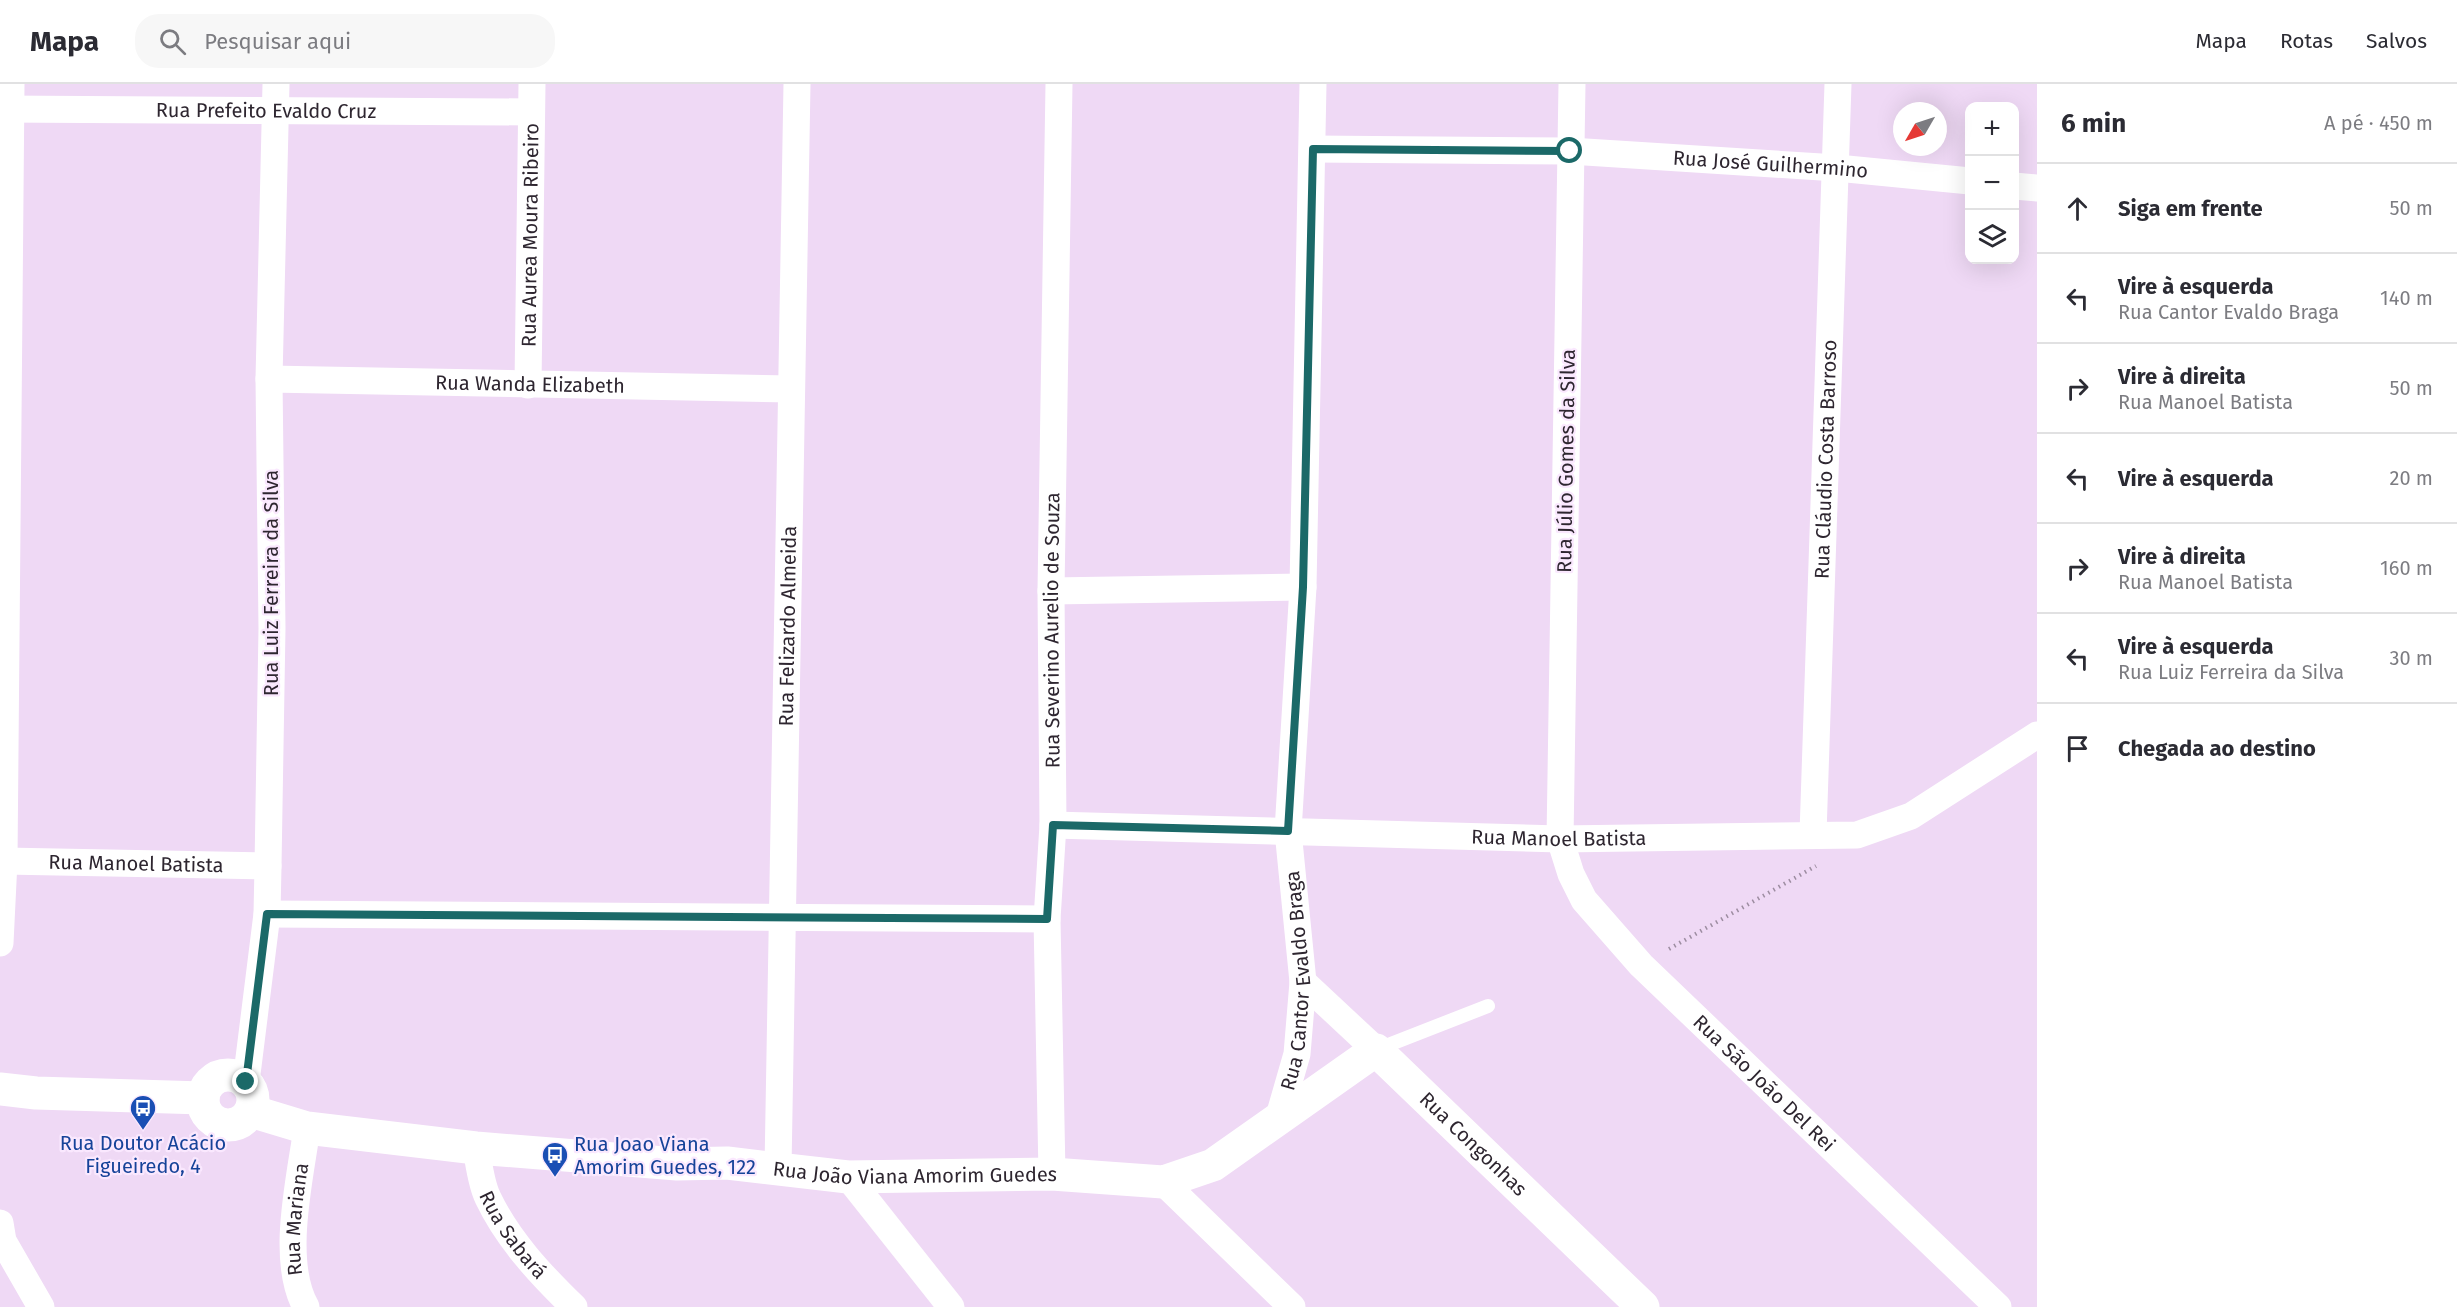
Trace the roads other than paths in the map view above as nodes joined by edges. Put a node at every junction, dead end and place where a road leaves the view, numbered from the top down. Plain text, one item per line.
1 (532, 84) edge
2 (797, 84) edge
3 (1059, 84) edge
4 (1313, 84) edge
5 (1572, 84) edge
6 (1839, 84) edge
7 (276, 97) edge
8 (7, 101) edge
9 (531, 112) junction
10 (1313, 149) junction
11 (1570, 151) junction
12 (1837, 168) junction
13 (1965, 181) edge
14 (2019, 186) edge
15 (2037, 188) edge
16 (269, 379) junction
17 (528, 385) junction
18 (791, 389) junction
19 (1303, 587) junction
20 (1051, 591) junction
21 (2037, 735) edge
22 (1053, 825) junction
23 (1288, 831) junction
24 (1813, 834) junction
25 (1560, 839) junction
26 (4, 861) junction
27 (268, 866) junction
28 (267, 914) junction
29 (784, 916) junction
30 (1047, 919) junction
31 (0, 943) edge
32 (1303, 982) junction
33 (1488, 1006) dead end
34 (1376, 1050) junction
35 (0, 1089) edge
36 (248, 1097) junction
37 (1278, 1120) junction
38 (307, 1128) junction
39 (476, 1148) junction
40 (778, 1168) junction
41 (1052, 1174) junction
42 (848, 1177) junction
43 (1163, 1182) junction
44 (0, 1223) edge
45 (41, 1307) edge
46 (306, 1307) edge
47 (574, 1307) edge
48 (951, 1307) edge
49 (1292, 1307) edge
50 (1642, 1307) edge
51 (1998, 1307) edge

1 - 9 street, Rua Aurea Moura Ribeiro
2 - 18 street, Rua Felizardo Almeida
3 - 20 street, Rua Severino Aurelio de Souza
4 - 10 street, Rua Cantor Evaldo Braga
5 - 11 street, Rua Júlio Gomes da Silva
6 - 12 street, Rua Cláudio Costa Barroso
7 - 8 street, Rua Prefeito Evaldo Cruz
7 - 9 street, Rua Prefeito Evaldo Cruz
7 - 16 street, Rua Luiz Ferreira da Silva
8 - 26 street
9 - 17 street, Rua Aurea Moura Ribeiro
10 - 11 street, Rua José Guilhermino
10 - 19 street, Rua Cantor Evaldo Braga
11 - 12 street, Rua José Guilhermino
11 - 25 street, Rua Júlio Gomes da Silva
12 - 13 street, Rua José Guilhermino
12 - 24 street, Rua Cláudio Costa Barroso
14 - 15 street
16 - 17 street, Rua Wanda Elizabeth
16 - 27 street, Rua Luiz Ferreira da Silva
17 - 18 street, Rua Wanda Elizabeth
18 - 29 street, Rua Felizardo Almeida
19 - 20 street
19 - 23 street, Rua Cantor Evaldo Braga
20 - 22 street, Rua Severino Aurelio de Souza
21 - 24 street, Rua Manoel Batista
22 - 23 street, Rua Manoel Batista
22 - 30 street, Rua Severino Aurelio de Souza
23 - 25 street, Rua Manoel Batista
23 - 32 street, Rua Cantor Evaldo Braga
24 - 25 street, Rua Manoel Batista
25 - 51 street, Rua São João Del Rei
26 - 27 street, Rua Manoel Batista
26 - 31 street
27 - 28 street, Rua Luiz Ferreira da Silva
28 - 29 street
28 - 36 street, Rua Luiz Ferreira da Silva
29 - 30 street
29 - 40 street, Rua Felizardo Almeida
30 - 41 street, Rua Severino Aurelio de Souza
32 - 34 street, Rua Congonhas
32 - 37 street, Rua Cantor Evaldo Braga
33 - 34 lane
34 - 37 street, Rua João Viana Amorim Guedes
34 - 50 street, Rua Congonhas
35 - 36 street
36 - 38 street, Rua João Viana Amorim Guedes
37 - 43 street, Rua João Viana Amorim Guedes
38 - 39 street, Rua João Viana Amorim Guedes
38 - 46 street, Rua Mariana
39 - 40 street, Rua João Viana Amorim Guedes
39 - 47 street, Rua Sabará
40 - 42 street, Rua João Viana Amorim Guedes
41 - 42 street, Rua João Viana Amorim Guedes
41 - 43 street, Rua João Viana Amorim Guedes
42 - 48 street
43 - 49 street
44 - 45 street

